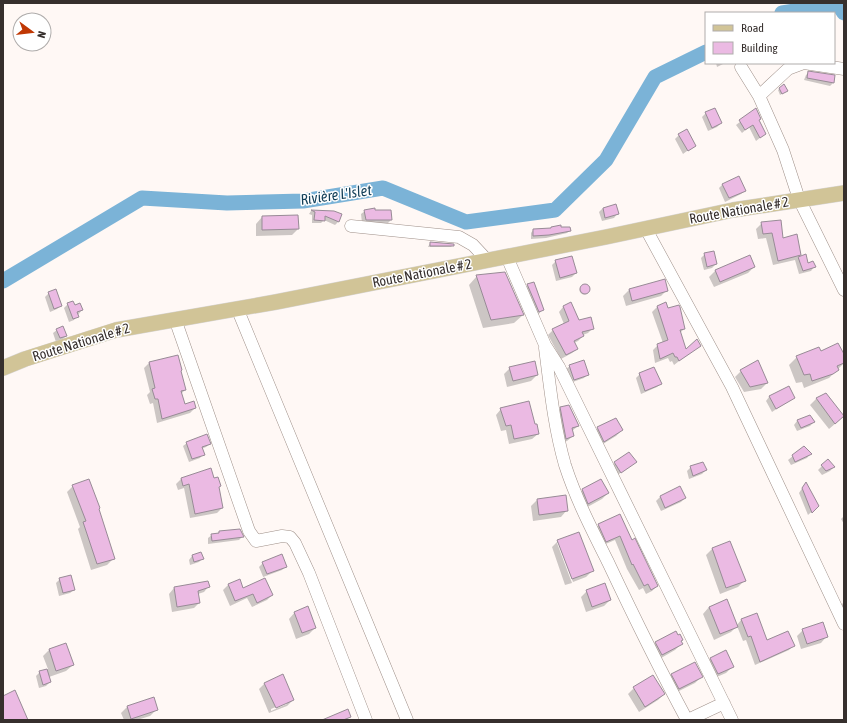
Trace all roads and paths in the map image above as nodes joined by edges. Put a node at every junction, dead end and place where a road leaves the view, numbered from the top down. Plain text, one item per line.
1 (741, 67) dead end
2 (844, 69) edge
3 (759, 96) junction
4 (844, 193) edge
5 (799, 199) junction
6 (351, 226) dead end
7 (646, 229) junction
8 (506, 257) junction
9 (487, 260) junction
10 (844, 290) edge
11 (237, 308) junction
12 (175, 319) junction
13 (545, 345) junction
14 (3, 368) edge
15 (844, 624) edge
16 (724, 703) junction
17 (366, 720) edge
18 (407, 720) edge
19 (687, 720) edge
20 (732, 720) edge

1 - 3 street
2 - 3 street
3 - 5 street
4 - 5 main road, Route Nationale # 2
5 - 7 main road, Route Nationale # 2
5 - 10 street
6 - 9 street
7 - 8 main road, Route Nationale # 2
7 - 15 street
8 - 9 main road, Route Nationale # 2
8 - 13 street
9 - 11 main road, Route Nationale # 2
11 - 12 main road, Route Nationale # 2
11 - 18 street
12 - 14 main road, Route Nationale # 2
12 - 17 street
13 - 16 street
13 - 19 street
16 - 19 street
16 - 20 street

